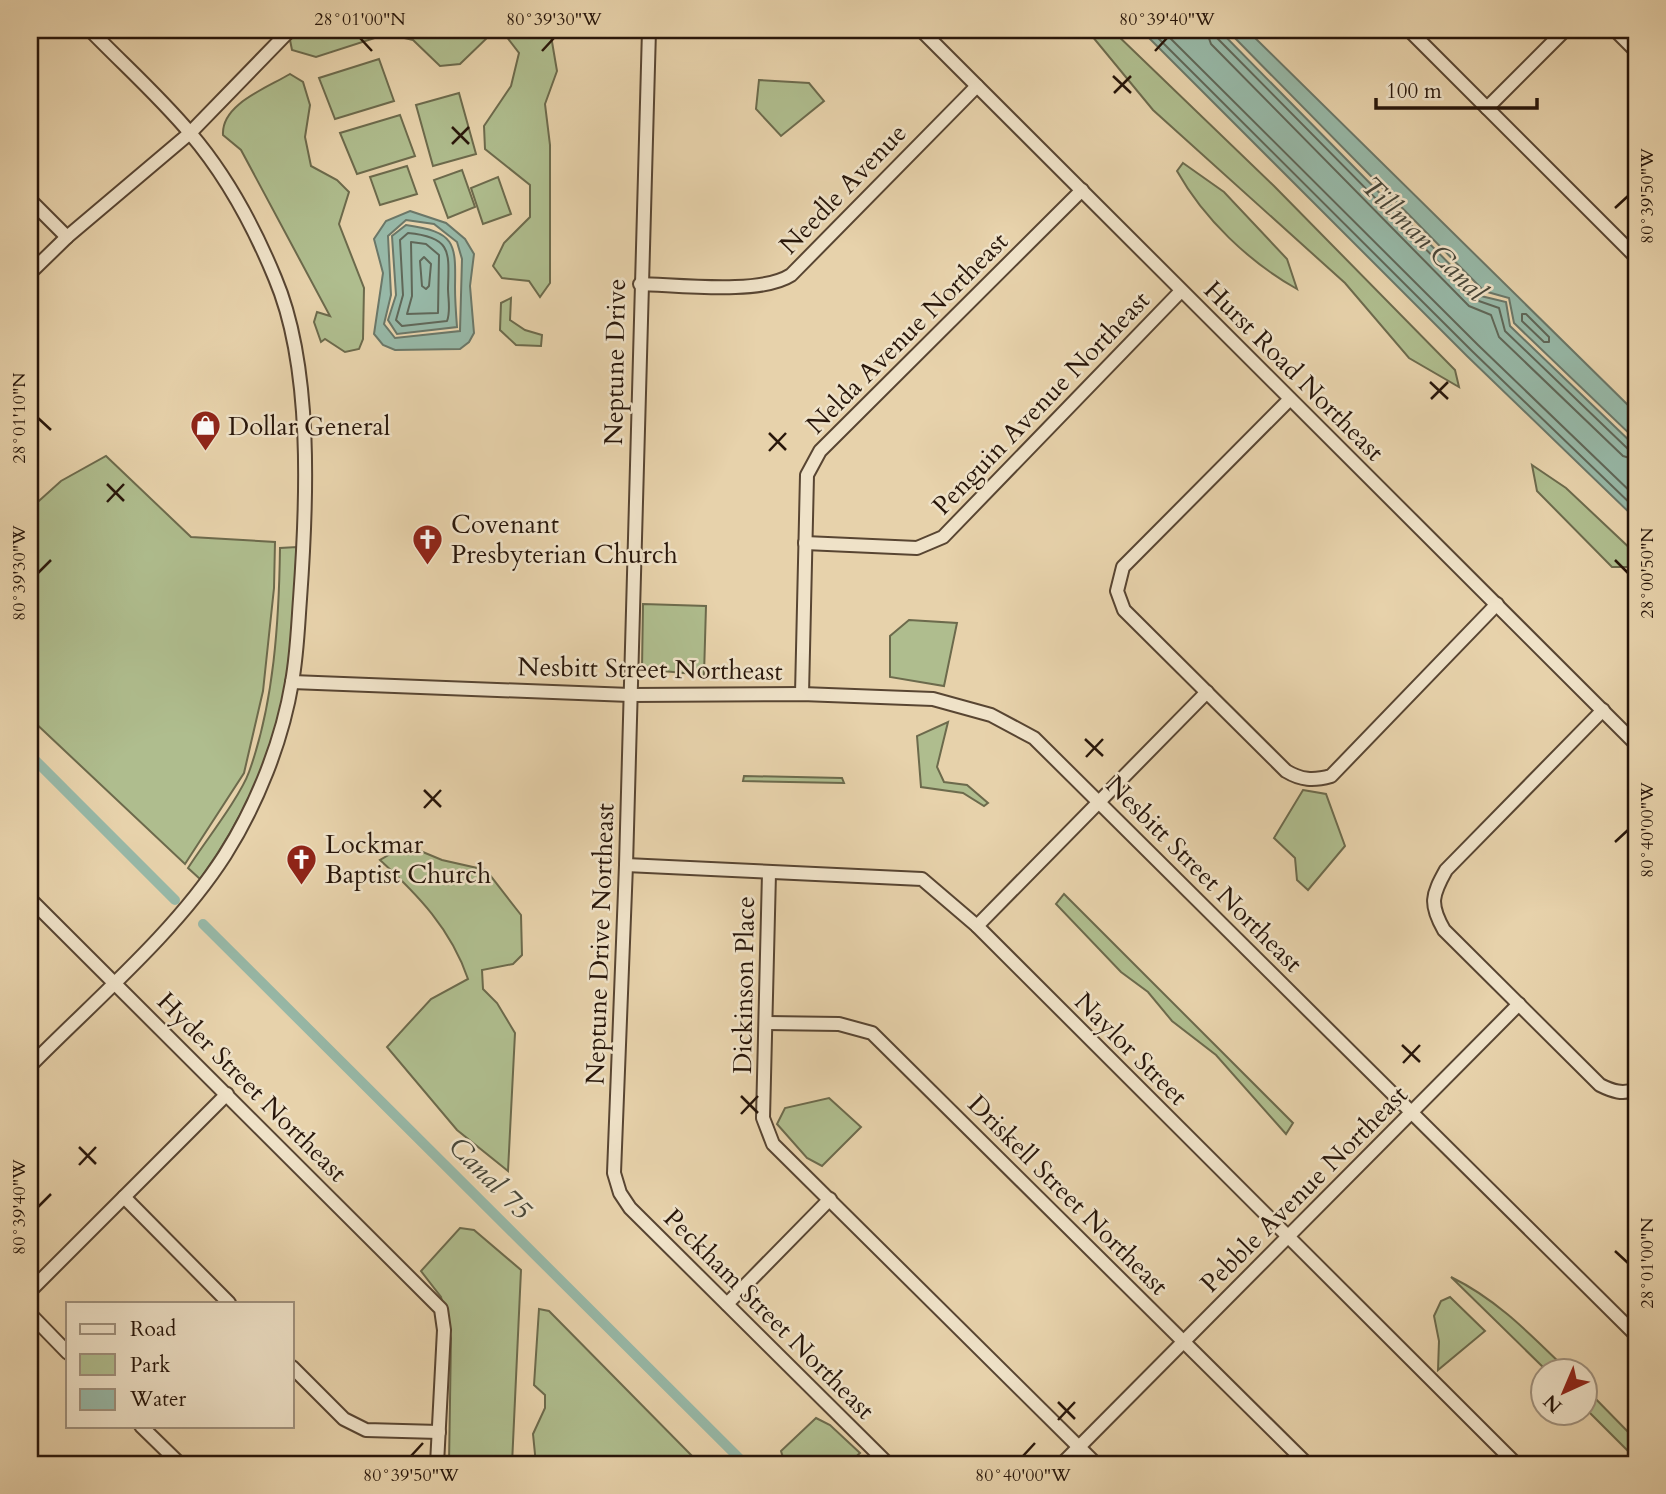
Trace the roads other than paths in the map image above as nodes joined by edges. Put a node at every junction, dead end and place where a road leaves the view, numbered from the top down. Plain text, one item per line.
1 (90, 30) edge
2 (290, 30) edge
3 (649, 30) edge
4 (921, 30) edge
5 (1409, 30) edge
6 (1566, 30) edge
7 (1615, 30) edge
8 (1636, 51) edge
9 (977, 86) junction
10 (1487, 108) junction
11 (190, 133) junction
12 (1082, 190) junction
13 (30, 200) edge
14 (67, 237) junction
15 (1636, 257) edge
16 (30, 273) edge
17 (640, 284) junction
18 (1181, 290) junction
19 (1290, 399) junction
20 (805, 543) junction
21 (1497, 604) junction
22 (292, 682) junction
23 (1206, 692) junction
24 (802, 694) junction
25 (630, 695) junction
26 (1602, 710) junction
27 (1636, 744) edge
28 (1098, 800) junction
29 (626, 865) junction
30 (769, 873) junction
31 (30, 899) edge
32 (976, 926) junction
33 (114, 982) junction
34 (1519, 1004) junction
35 (767, 1023) junction
36 (30, 1066) edge
37 (1636, 1089) edge
38 (227, 1094) junction
39 (1412, 1113) junction
40 (620, 1194) joint
41 (124, 1197) junction
42 (830, 1199) junction
43 (1287, 1238) junction
44 (30, 1291) edge
45 (228, 1302) edge
46 (727, 1304) junction
47 (30, 1314) edge
48 (1636, 1335) edge
49 (1184, 1341) junction
50 (66, 1351) edge
51 (294, 1369) edge
52 (143, 1428) edge
53 (439, 1432) junction
54 (1079, 1447) junction
55 (180, 1464) edge
56 (438, 1464) edge
57 (888, 1464) edge
58 (1062, 1464) edge
59 (1096, 1464) edge
60 (1307, 1464) edge
61 (1516, 1464) edge

1 - 11 street
2 - 11 street
3 - 17 street, Neptune Drive
4 - 9 street, Hurst Road Northeast
5 - 10 street
6 - 10 street
7 - 8 street
9 - 12 street, Hurst Road Northeast
9 - 17 street, Needle Avenue
10 - 15 street
11 - 14 street
11 - 22 street
12 - 18 street, Hurst Road Northeast
12 - 20 street, Nelda Avenue Northeast
13 - 14 street
14 - 16 street
17 - 25 street, Neptune Drive
18 - 19 street, Hurst Road Northeast
18 - 20 street, Penguin Avenue Northeast
19 - 21 street, Hurst Road Northeast
19 - 23 street
20 - 24 street, Nelda Avenue Northeast
21 - 23 street
21 - 26 street, Hurst Road Northeast
22 - 25 street, Nesbitt Street Northeast
22 - 33 street
23 - 28 street
24 - 25 street, Nesbitt Street Northeast
24 - 28 street, Nesbitt Street Northeast
25 - 29 street, Neptune Drive Northeast
26 - 27 street, Hurst Road Northeast
26 - 34 street
28 - 32 street
28 - 39 street, Nesbitt Street Northeast
29 - 30 street, Naylor Street
29 - 40 street, Neptune Drive Northeast
30 - 32 street, Naylor Street
30 - 35 street, Dickinson Place
31 - 33 street, Hyder Street Northeast
32 - 43 street, Naylor Street
33 - 36 street
33 - 38 street, Hyder Street Northeast
34 - 37 street
34 - 39 street, Pebble Avenue Northeast
35 - 42 street, Dickinson Place
35 - 49 street, Driskell Street Northeast
38 - 41 street
38 - 53 street, Hyder Street Northeast
39 - 43 street, Pebble Avenue Northeast
39 - 48 street, Nesbitt Street Northeast
40 - 46 street, Peckham Street Northeast
41 - 44 street
41 - 45 street
42 - 46 street
42 - 54 street, Dickinson Place
43 - 49 street, Pebble Avenue Northeast
43 - 61 street, Naylor Street
46 - 57 street, Peckham Street Northeast
47 - 50 street
49 - 54 street, Pebble Avenue Northeast
49 - 60 street, Driskell Street Northeast
51 - 53 street
52 - 55 street
53 - 56 street
54 - 58 street, Pebble Avenue Northeast
54 - 59 street, Dickinson Place

